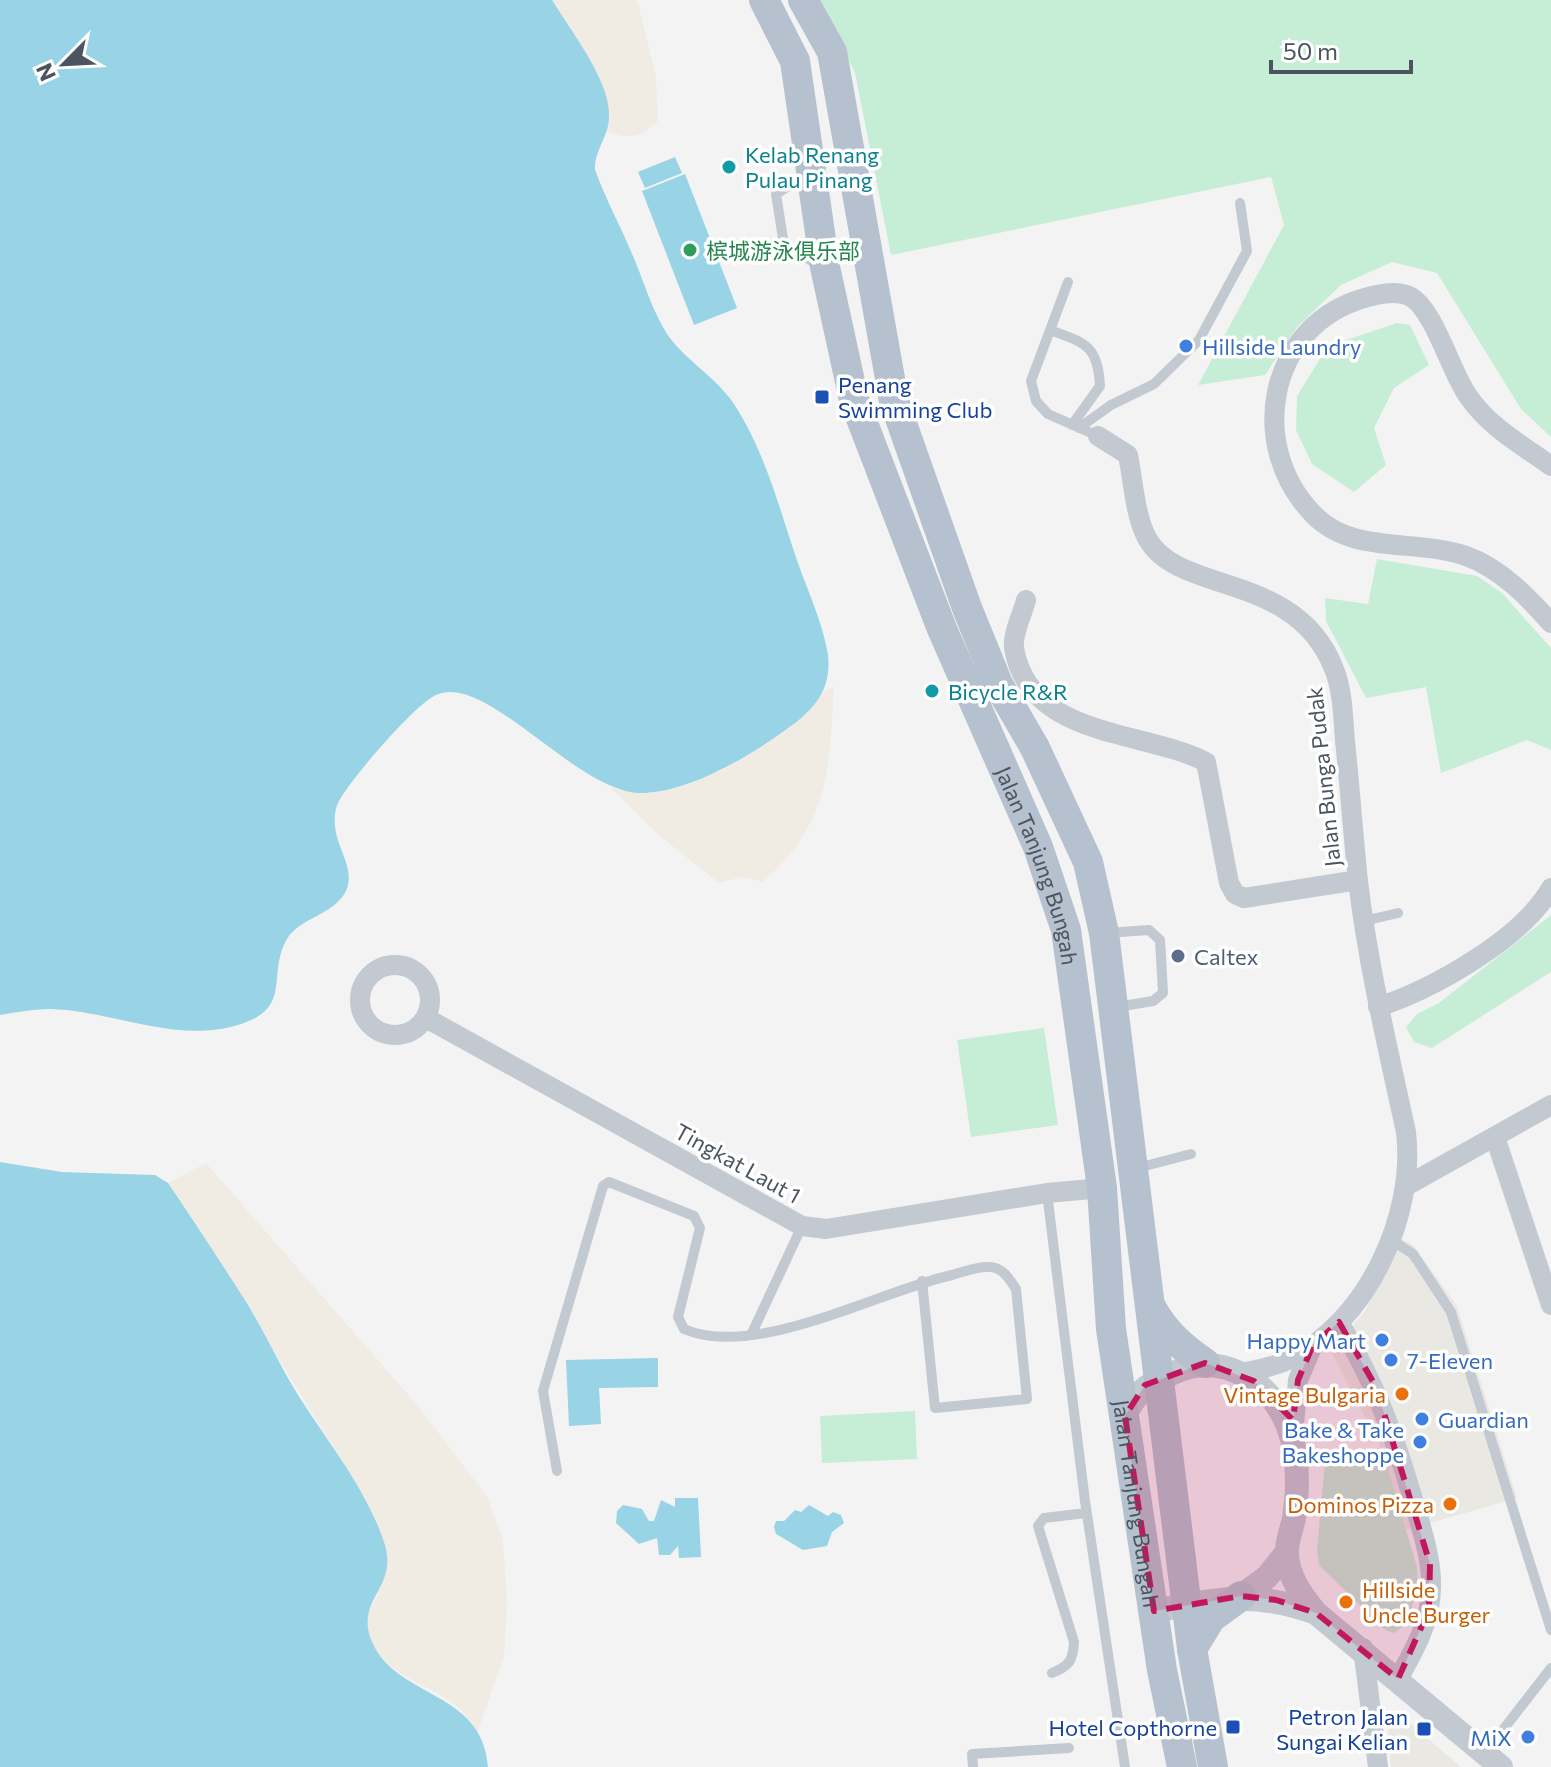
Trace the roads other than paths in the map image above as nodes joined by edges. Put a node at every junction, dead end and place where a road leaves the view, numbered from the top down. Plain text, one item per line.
1 (764, 0) edge
2 (803, 0) edge
3 (813, 173) junction
4 (1240, 203) dead end
5 (825, 267) junction
6 (1068, 282) dead end
7 (1050, 330) junction
8 (1083, 430) junction
9 (1551, 466) edge
10 (1026, 600) dead end
11 (1551, 623) edge
12 (1358, 880) junction
13 (1551, 888) edge
14 (1398, 913) dead end
15 (1364, 921) junction
16 (1104, 933) junction
17 (1378, 1007) junction
18 (1113, 1008) junction
19 (426, 1018) dead end
20 (1551, 1105) edge
21 (1495, 1137) junction
22 (1191, 1154) dead end
23 (1131, 1169) junction
24 (1406, 1186) junction
25 (1102, 1188) junction
26 (1047, 1193) junction
27 (802, 1226) junction
28 (1389, 1239) junction
29 (922, 1281) junction
30 (1148, 1301) junction
31 (1551, 1305) edge
32 (1339, 1322) junction
33 (751, 1335) junction
34 (1313, 1345) junction
35 (1205, 1363) junction
36 (1240, 1373) junction
37 (1158, 1379) junction
38 (1125, 1416) junction
39 (1293, 1436) junction
40 (557, 1471) dead end
41 (1086, 1513) junction
42 (1287, 1552) junction
43 (1241, 1596) junction
44 (1188, 1605) junction
45 (1154, 1611) junction
46 (1316, 1613) junction
47 (1551, 1630) edge
48 (1363, 1648) junction
49 (1192, 1649) junction
50 (1551, 1668) edge
51 (1052, 1673) dead end
52 (1398, 1679) junction
53 (1069, 1748) dead end
54 (1493, 1760) edge
55 (973, 1767) edge
56 (1125, 1767) edge
57 (1182, 1767) edge
58 (1213, 1767) edge
59 (1378, 1767) edge

1 - 3 main road, Jalan Tanjung Bungah
2 - 16 main road, Jalan Tanjung Bungah
3 - 5 main road, Jalan Tanjung Bungah
3 - 5 lane
4 - 8 lane
5 - 25 main road, Jalan Tanjung Bungah
6 - 7 lane
7 - 8 lane
7 - 8 lane
8 - 12 street, Jalan Bunga Pudak
9 - 11 street
10 - 12 street
12 - 15 street, Jalan Bunga Pudak
13 - 17 street
14 - 15 lane
15 - 17 street, Jalan Bunga Pudak
16 - 18 main road, Jalan Tanjung Bungah
16 - 18 lane
17 - 24 street, Jalan Bunga Pudak
18 - 23 main road, Jalan Tanjung Bungah
19 - 27 street, Tingkat Laut 1
20 - 21 street
21 - 24 street
21 - 31 street
22 - 23 lane
23 - 30 main road, Jalan Tanjung Bungah
24 - 28 street, Jalan Bunga Pudak
25 - 26 street, Tingkat Laut 1
25 - 38 main road, Jalan Tanjung Bungah
26 - 27 street, Tingkat Laut 1
26 - 41 lane
27 - 33 lane
28 - 32 street, Jalan Bunga Pudak
28 - 47 lane
29 - 29 lane
29 - 33 lane
30 - 35 main road
30 - 37 main road, Jalan Tanjung Bungah
32 - 34 street, Jalan Bunga Pudak
32 - 52 street
33 - 40 lane
34 - 36 street
34 - 39 street
35 - 36 street
35 - 37 street
36 - 39 street
37 - 38 street
37 - 44 main road, Jalan Tanjung Bungah
38 - 45 main road, Jalan Tanjung Bungah
39 - 42 street
41 - 51 lane
41 - 56 lane
42 - 43 street
42 - 46 street
43 - 44 street
43 - 46 street
43 - 49 main road
44 - 45 street
44 - 49 main road, Jalan Tanjung Bungah
45 - 57 main road, Jalan Tanjung Bungah
46 - 48 street
48 - 52 street
48 - 59 street
49 - 58 main road, Jalan Tanjung Bungah
50 - 54 lane
52 - 54 street
53 - 55 lane

